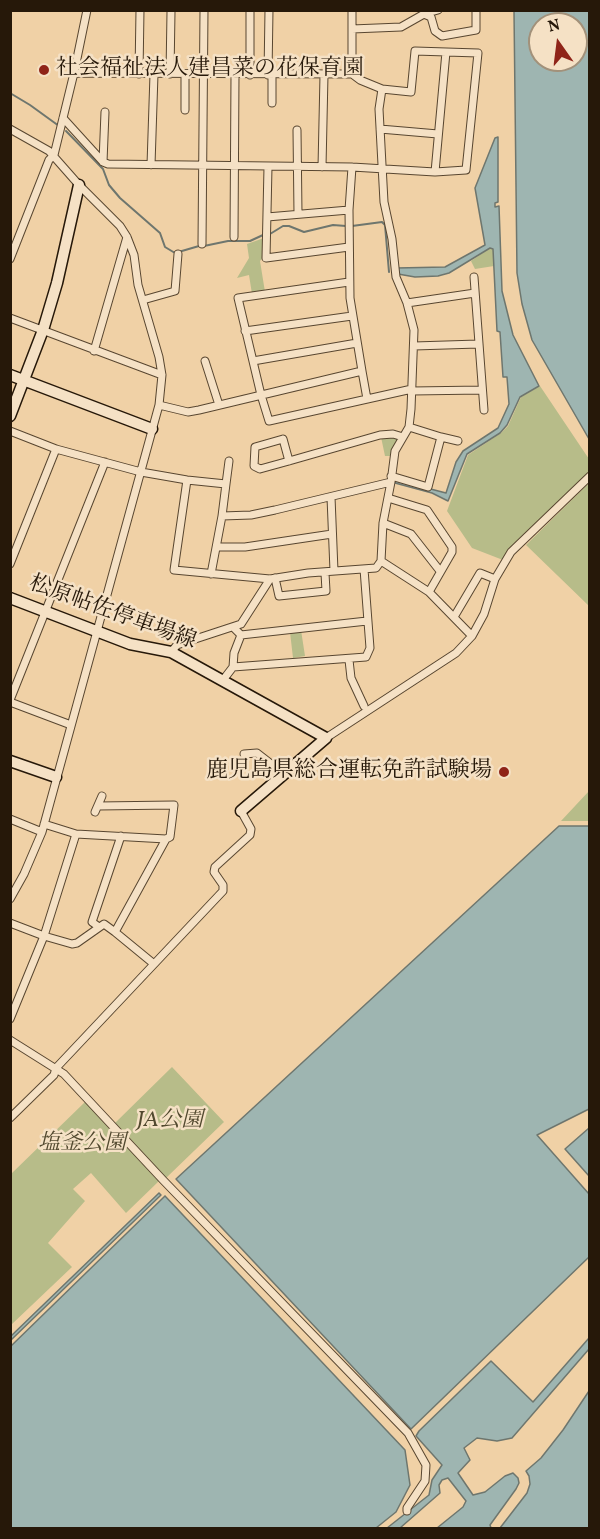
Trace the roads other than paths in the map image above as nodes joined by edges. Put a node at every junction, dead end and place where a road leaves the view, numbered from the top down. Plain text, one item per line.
1 (87, 10) edge
2 (140, 10) edge
3 (204, 10) edge
4 (250, 10) edge
5 (269, 10) edge
6 (352, 10) edge
7 (438, 10) edge
8 (476, 10) edge
9 (171, 12) dead end
10 (424, 14) junction
11 (352, 29) junction
12 (446, 52) junction
13 (75, 74) junction
14 (139, 74) junction
15 (154, 74) junction
16 (170, 74) junction
17 (352, 74) junction
18 (185, 75) junction
19 (204, 75) junction
20 (235, 75) junction
21 (250, 75) junction
22 (270, 75) junction
23 (324, 75) junction
24 (382, 89) junction
25 (272, 103) dead end
26 (185, 110) dead end
27 (105, 112) dead end
28 (63, 118) junction
29 (380, 129) junction
30 (12, 130) edge
31 (297, 130) dead end
32 (438, 134) junction
33 (10, 139) edge
34 (54, 155) junction
35 (103, 162) junction
36 (151, 165) junction
37 (203, 166) junction
38 (235, 167) junction
39 (268, 167) junction
40 (298, 167) junction
41 (322, 167) junction
42 (352, 167) junction
43 (381, 168) junction
44 (435, 172) junction
45 (79, 185) junction
46 (349, 210) junction
47 (298, 214) junction
48 (267, 217) junction
49 (127, 237) junction
50 (234, 237) dead end
51 (202, 244) dead end
52 (349, 247) junction
53 (178, 254) dead end
54 (10, 259) edge
55 (474, 277) dead end
56 (349, 282) junction
57 (475, 293) junction
58 (143, 300) junction
59 (406, 303) junction
60 (352, 316) junction
61 (10, 318) edge
62 (43, 330) junction
63 (245, 331) junction
64 (357, 343) junction
65 (478, 344) junction
66 (414, 346) junction
67 (94, 351) junction
68 (205, 361) dead end
69 (252, 362) junction
70 (362, 371) junction
71 (10, 375) edge
72 (162, 375) junction
73 (24, 380) junction
74 (412, 390) junction
75 (482, 390) junction
76 (261, 395) junction
77 (367, 399) junction
78 (159, 405) junction
79 (219, 405) junction
80 (484, 410) dead end
81 (10, 416) edge
82 (409, 427) junction
83 (152, 429) junction
84 (10, 431) edge
85 (403, 437) junction
86 (441, 437) junction
87 (458, 441) dead end
88 (56, 449) junction
89 (229, 461) dead end
90 (289, 461) junction
91 (105, 462) junction
92 (141, 472) junction
93 (590, 476) edge
94 (391, 479) junction
95 (187, 480) junction
96 (226, 484) junction
97 (331, 497) junction
98 (388, 498) junction
99 (222, 516) junction
100 (383, 523) junction
101 (332, 534) junction
102 (217, 547) junction
103 (381, 561) junction
104 (10, 564) edge
105 (364, 569) junction
106 (440, 571) junction
107 (334, 572) junction
108 (325, 573) junction
109 (212, 574) junction
110 (272, 578) junction
111 (495, 579) junction
112 (429, 592) junction
113 (10, 598) edge
114 (45, 611) junction
115 (454, 617) junction
116 (367, 621) junction
117 (234, 628) junction
118 (96, 631) junction
119 (241, 634) junction
120 (472, 636) junction
121 (171, 652) junction
122 (349, 660) junction
123 (233, 667) junction
124 (223, 680) junction
125 (10, 701) edge
126 (363, 706) dead end
127 (71, 725) junction
128 (326, 738) junction
129 (244, 754) dead end
130 (10, 760) edge
131 (284, 774) junction
132 (56, 777) junction
133 (102, 796) dead end
134 (241, 811) joint
135 (10, 819) edge
136 (44, 824) junction
137 (42, 832) junction
138 (76, 834) junction
139 (121, 836) junction
140 (166, 839) junction
141 (10, 899) edge
142 (10, 923) edge
143 (99, 927) junction
144 (115, 932) junction
145 (44, 936) junction
146 (154, 964) junction
147 (10, 1019) edge
148 (10, 1040) edge
149 (56, 1068) junction
150 (10, 1118) edge
151 (407, 1511) dead end

1 - 13 street
2 - 14 street
3 - 19 street
4 - 21 street
5 - 22 street
6 - 11 street
7 - 10 street
8 - 10 street
9 - 16 street
10 - 11 street
11 - 17 street
12 - 24 street
12 - 32 street
12 - 44 street
13 - 14 street
13 - 28 street
14 - 15 street
15 - 16 street
15 - 36 street
16 - 18 street
17 - 23 street
17 - 24 street
18 - 19 street
18 - 26 street
19 - 20 street
19 - 37 street
20 - 21 street
20 - 38 street
21 - 22 street
22 - 23 street
22 - 25 street
23 - 41 street
24 - 29 street
27 - 35 street
28 - 34 street
28 - 35 street
29 - 32 street
29 - 43 street
30 - 33 street
30 - 34 street
31 - 40 street
32 - 44 street
34 - 45 street
34 - 54 street
35 - 36 street
36 - 37 street
37 - 38 street
37 - 51 street
38 - 39 street
38 - 50 street
39 - 40 street
39 - 48 street
40 - 41 street
40 - 47 street
41 - 42 street
42 - 43 street
42 - 46 street
43 - 44 street
43 - 59 street
45 - 49 street
45 - 62 street
46 - 47 street
46 - 52 street
47 - 48 street
48 - 52 street
49 - 58 street
49 - 67 street
52 - 56 street
53 - 58 street
55 - 57 street
56 - 60 street
56 - 63 street
57 - 59 street
57 - 65 street
58 - 72 street
59 - 66 street
60 - 63 street
60 - 64 street
61 - 62 street
62 - 67 street
62 - 73 street
63 - 69 street
64 - 69 street
64 - 70 street
65 - 66 street
65 - 75 street
66 - 74 street
67 - 72 street
68 - 79 street
69 - 76 street
70 - 76 street
70 - 77 street
71 - 73 street
72 - 78 street
73 - 81 street
73 - 83 street
74 - 75 street
74 - 77 street
74 - 82 street
75 - 80 street
76 - 77 street
76 - 79 street
78 - 79 street
78 - 83 street
82 - 85 street
82 - 86 street
83 - 92 street
84 - 88 street
85 - 90 street
85 - 94 street
86 - 87 street
86 - 94 street
88 - 91 street
88 - 104 street
89 - 96 street
90 - 90 street
91 - 92 street
91 - 114 street
92 - 95 street
92 - 118 street
93 - 111 street
94 - 97 street
94 - 98 street
95 - 96 street
95 - 109 street
96 - 99 street
97 - 99 street
97 - 101 street
98 - 100 street
98 - 106 street
99 - 102 street
100 - 103 street
100 - 106 street
101 - 102 street
101 - 107 street
102 - 109 street
103 - 105 street
103 - 112 street
105 - 107 street
105 - 116 street
106 - 112 street
107 - 108 street
108 - 110 street
108 - 110 street
109 - 110 street
110 - 117 street
111 - 115 street
111 - 120 street
112 - 115 street
113 - 114 street, 松原帖佐停車場線
114 - 118 street, 松原帖佐停車場線
114 - 125 street
115 - 120 street
116 - 119 street
116 - 122 street
117 - 119 street
117 - 121 street
118 - 121 street, 松原帖佐停車場線
118 - 127 street
119 - 123 street
120 - 128 street
121 - 124 street, 松原帖佐停車場線
122 - 123 street
122 - 126 street
123 - 124 street
124 - 128 street, 松原帖佐停車場線
125 - 127 street
127 - 132 street
128 - 131 street
129 - 131 street
130 - 132 street
131 - 134 street
132 - 136 street
133 - 140 street
134 - 146 street
135 - 137 street
136 - 137 street
136 - 138 street
137 - 141 street
138 - 139 street
138 - 145 street
139 - 140 street
139 - 143 street
140 - 144 street
142 - 145 street
143 - 144 street
143 - 145 street
144 - 146 street
145 - 147 street
146 - 149 street
148 - 149 street
149 - 150 street
149 - 151 street

